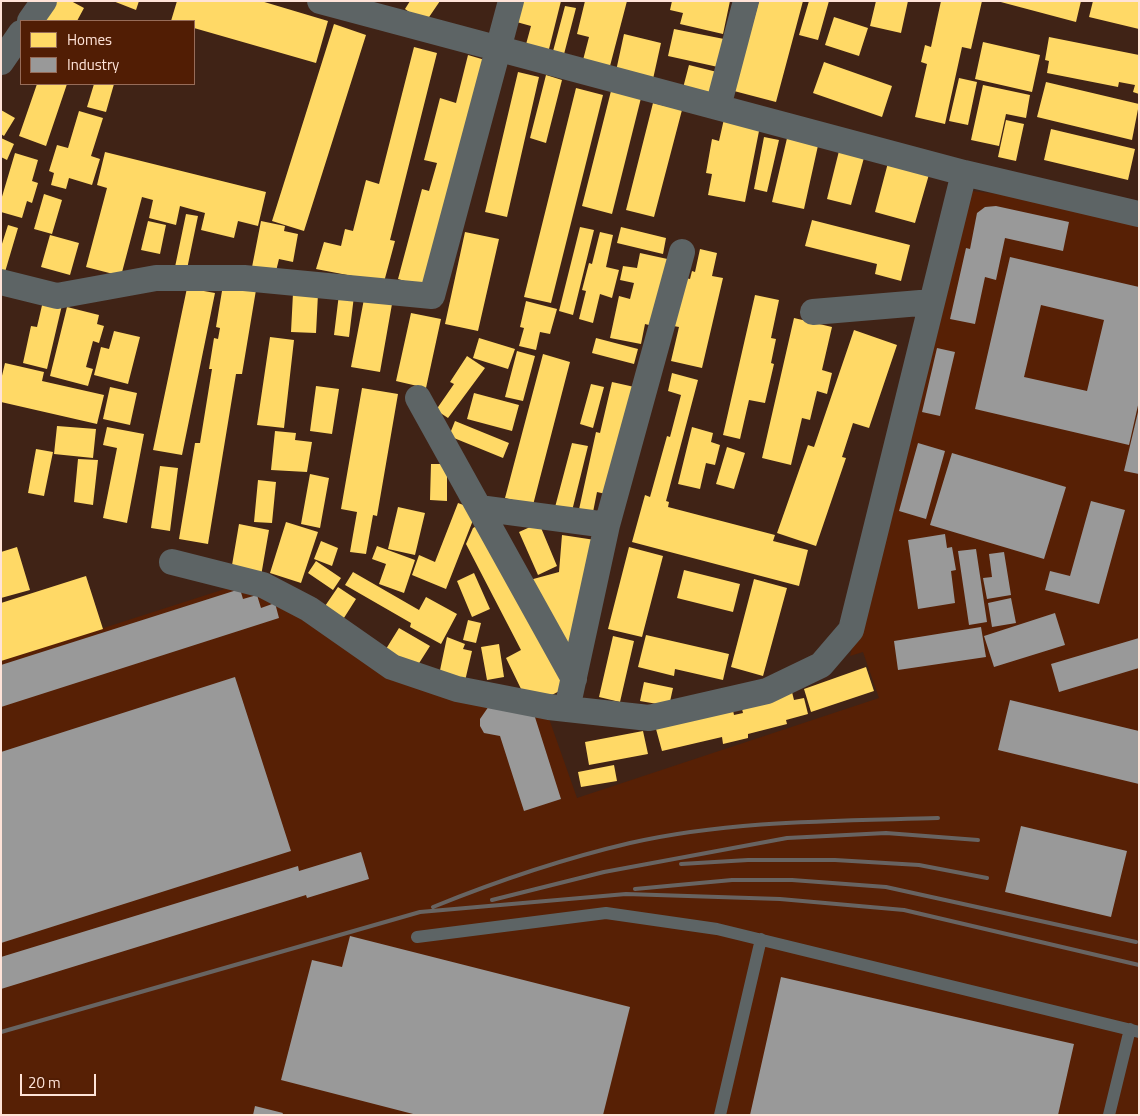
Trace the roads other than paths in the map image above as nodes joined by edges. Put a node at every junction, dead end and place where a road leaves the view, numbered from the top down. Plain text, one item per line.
1 (44, 1) edge
2 (320, 1) edge
3 (511, 1) edge
4 (746, 1) edge
5 (31, 20) edge
6 (20, 34) edge
7 (498, 49) junction
8 (1, 62) edge
9 (718, 107) junction
10 (964, 173) junction
11 (1139, 214) edge
12 (682, 252) dead end
13 (1, 282) edge
14 (932, 302) junction
15 (813, 312) dead end
16 (418, 398) dead end
17 (479, 508) junction
18 (607, 525) junction
19 (172, 562) dead end
20 (574, 679) junction
21 (567, 709) junction
22 (417, 937) dead end
23 (761, 939) junction
24 (1134, 1030) edge
25 (720, 1115) edge
26 (1109, 1115) edge

1 - 5 street
2 - 7 street
3 - 7 street
4 - 9 street
6 - 8 street
7 - 9 street
7 - 13 street
9 - 10 street
10 - 11 street
10 - 14 street
12 - 18 street
14 - 15 street
14 - 21 street
16 - 17 street
17 - 18 street
17 - 20 street
18 - 20 street
19 - 21 street
20 - 21 street
22 - 23 lane
23 - 24 lane
23 - 25 lane
24 - 26 lane

